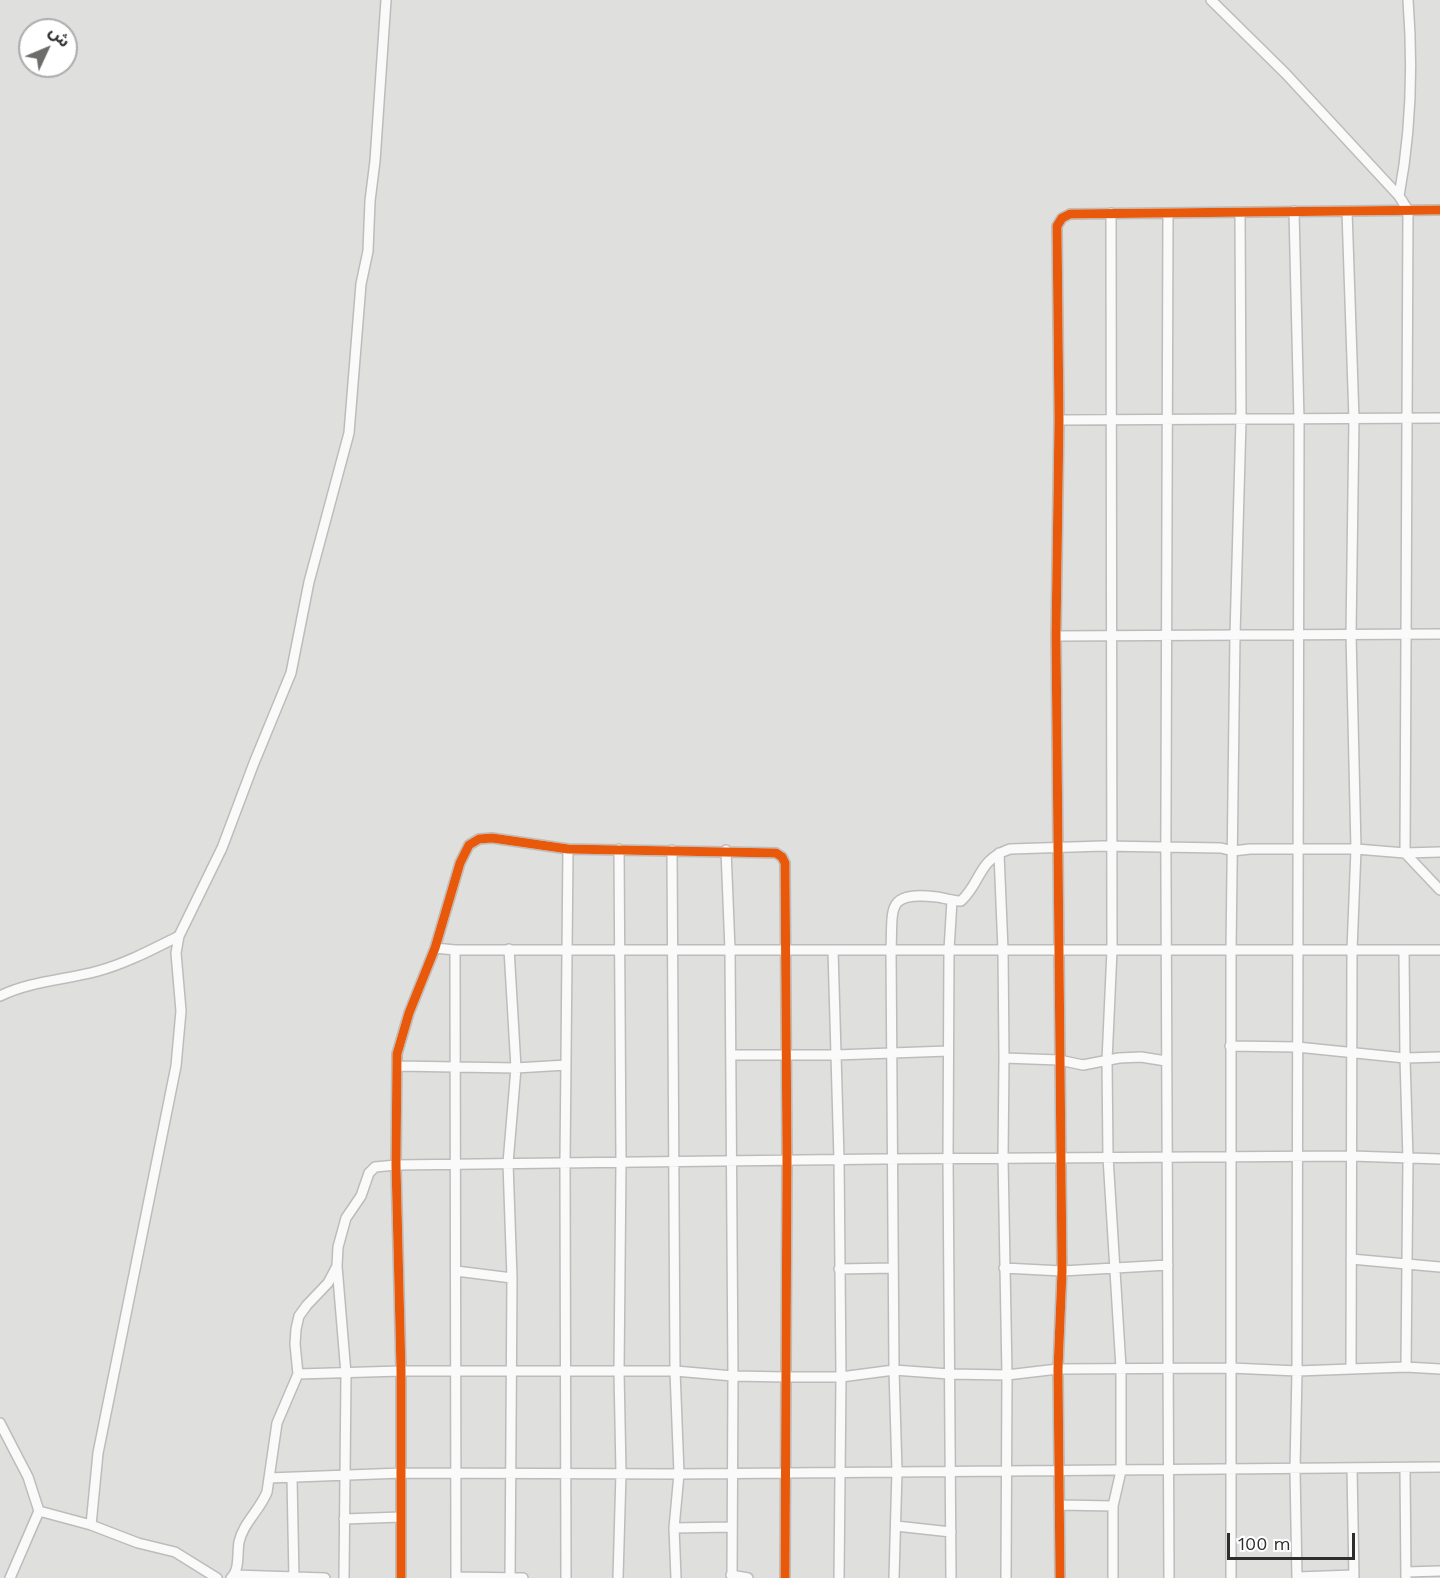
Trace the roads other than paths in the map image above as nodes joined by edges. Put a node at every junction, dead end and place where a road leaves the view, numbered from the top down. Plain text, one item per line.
1 (386, 0) edge
2 (1212, 0) edge
3 (1408, 0) edge
4 (1399, 196) junction
5 (1408, 210) junction
6 (1440, 210) edge
7 (1294, 211) junction
8 (1347, 211) junction
9 (1240, 212) junction
10 (1111, 213) junction
11 (1168, 213) junction
12 (1407, 417) junction
13 (1440, 418) edge
14 (1354, 419) junction
15 (1059, 420) junction
16 (1112, 420) junction
17 (1167, 420) junction
18 (1241, 420) junction
19 (1299, 420) junction
20 (1298, 634) junction
21 (1351, 634) junction
22 (1406, 634) junction
23 (1440, 634) edge
24 (1235, 635) junction
25 (1056, 636) junction
26 (1165, 636) junction
27 (1112, 637) junction
28 (1057, 847) junction
29 (1111, 847) junction
30 (1166, 848) junction
31 (568, 849) junction
32 (619, 849) junction
33 (1356, 849) junction
34 (672, 850) junction
35 (726, 850) junction
36 (1299, 850) junction
37 (1233, 851) junction
38 (1440, 852) edge
39 (999, 853) junction
40 (1405, 853) junction
41 (1440, 890) edge
42 (951, 900) junction
43 (179, 936) junction
44 (435, 948) junction
45 (455, 950) junction
46 (509, 950) junction
47 (567, 950) junction
48 (619, 950) junction
49 (672, 950) junction
50 (730, 950) junction
51 (784, 950) junction
52 (833, 950) junction
53 (891, 950) junction
54 (949, 950) junction
55 (1003, 950) junction
56 (1058, 950) junction
57 (1112, 950) junction
58 (1165, 950) junction
59 (1231, 950) junction
60 (1298, 950) junction
61 (1352, 950) junction
62 (1404, 950) junction
63 (1440, 950) edge
64 (0, 996) edge
65 (1230, 1046) junction
66 (1298, 1047) junction
67 (948, 1050) junction
68 (891, 1052) junction
69 (1352, 1054) junction
70 (731, 1055) junction
71 (786, 1055) junction
72 (836, 1055) junction
73 (1440, 1057) edge
74 (1005, 1058) junction
75 (1405, 1058) junction
76 (1059, 1060) junction
77 (1107, 1061) junction
78 (1166, 1061) junction
79 (566, 1065) junction
80 (397, 1066) junction
81 (454, 1067) junction
82 (516, 1068) junction
83 (1297, 1156) junction
84 (1352, 1156) junction
85 (1108, 1157) junction
86 (1166, 1157) junction
87 (1230, 1157) junction
88 (892, 1158) junction
89 (948, 1158) junction
90 (1003, 1158) junction
91 (1060, 1158) junction
92 (731, 1159) junction
93 (787, 1159) junction
94 (839, 1159) junction
95 (1408, 1159) junction
96 (674, 1160) junction
97 (1440, 1160) edge
98 (565, 1162) junction
99 (508, 1163) junction
100 (621, 1163) junction
101 (455, 1164) junction
102 (396, 1165) junction
103 (1351, 1259) junction
104 (1168, 1265) junction
105 (1406, 1265) junction
106 (336, 1266) junction
107 (893, 1268) junction
108 (1004, 1268) junction
109 (1440, 1268) edge
110 (839, 1269) junction
111 (1115, 1269) junction
112 (1062, 1270) junction
113 (456, 1271) junction
114 (512, 1278) junction
115 (1406, 1367) junction
116 (1121, 1368) junction
117 (1169, 1368) junction
118 (1231, 1368) junction
119 (1058, 1369) junction
120 (1440, 1369) edge
121 (894, 1370) junction
122 (1351, 1370) junction
123 (401, 1371) junction
124 (619, 1371) junction
125 (675, 1371) junction
126 (1297, 1371) junction
127 (457, 1372) junction
128 (510, 1372) junction
129 (566, 1372) junction
130 (298, 1374) junction
131 (346, 1374) junction
132 (949, 1374) junction
133 (1007, 1374) junction
134 (733, 1376) junction
135 (786, 1377) junction
136 (841, 1377) junction
137 (0, 1423) edge
138 (1440, 1467) edge
139 (1352, 1468) junction
140 (1405, 1468) junction
141 (1295, 1470) junction
142 (838, 1471) junction
143 (897, 1471) junction
144 (1059, 1471) junction
145 (1121, 1471) junction
146 (1168, 1471) junction
147 (1232, 1471) junction
148 (732, 1472) junction
149 (786, 1472) junction
150 (951, 1472) junction
151 (1006, 1472) junction
152 (402, 1473) junction
153 (454, 1473) junction
154 (509, 1473) junction
155 (567, 1473) junction
156 (621, 1473) junction
157 (678, 1474) junction
158 (344, 1476) junction
159 (269, 1478) junction
160 (292, 1478) junction
161 (1059, 1505) junction
162 (1113, 1506) junction
163 (39, 1511) junction
164 (401, 1517) junction
165 (344, 1519) junction
166 (91, 1525) junction
167 (896, 1526) junction
168 (731, 1527) junction
169 (674, 1528) junction
170 (951, 1532) junction
171 (1440, 1571) edge
172 (1406, 1575) edge
173 (232, 1577) edge
174 (732, 1577) edge
175 (1297, 1577) edge
176 (1354, 1577) edge
177 (10, 1578) edge
178 (217, 1578) edge
179 (294, 1578) edge
180 (325, 1578) edge
181 (344, 1578) edge
182 (401, 1578) edge
183 (456, 1578) edge
184 (510, 1578) edge
185 (523, 1578) edge
186 (566, 1578) edge
187 (618, 1578) edge
188 (675, 1578) edge
189 (748, 1578) edge
190 (785, 1578) edge
191 (838, 1578) edge
192 (894, 1578) edge
193 (951, 1578) edge
194 (1006, 1578) edge
195 (1060, 1578) edge
196 (1113, 1578) edge
197 (1169, 1578) edge
198 (1231, 1578) edge

1 - 43 street
2 - 4 street
3 - 4 street
4 - 5 street
5 - 6 street
5 - 8 street
5 - 12 street
7 - 8 street
7 - 9 street
7 - 19 street
8 - 14 street
9 - 11 street
9 - 18 street
10 - 11 street
10 - 15 street
10 - 16 street
11 - 17 street
12 - 13 street
12 - 14 street
12 - 22 street
14 - 19 street
14 - 21 street
15 - 16 street
15 - 25 street
16 - 17 street
16 - 27 street
17 - 18 street
17 - 26 street
18 - 19 street
18 - 24 street
19 - 20 street
20 - 21 street
20 - 24 street
20 - 36 street
21 - 22 street
21 - 33 street
22 - 23 street
22 - 40 street
24 - 26 street
24 - 37 street
25 - 27 street
25 - 28 street
26 - 27 street
26 - 30 street
27 - 29 street
28 - 29 street
28 - 39 street
28 - 56 street
29 - 30 street
29 - 57 street
30 - 37 street
30 - 58 street
31 - 32 street
31 - 44 street
31 - 47 street
32 - 34 street
32 - 48 street
33 - 36 street
33 - 40 street
33 - 61 street
34 - 35 street
34 - 49 street
35 - 50 street
35 - 51 street
36 - 37 street
36 - 60 street
37 - 59 street
38 - 40 street
39 - 42 street
39 - 55 street
40 - 41 street
42 - 53 street
42 - 54 street
43 - 64 street
43 - 166 street
44 - 45 street
44 - 80 street
45 - 46 street
45 - 81 street
46 - 47 street
46 - 82 street
47 - 48 street
47 - 79 street
48 - 49 street
48 - 100 street
49 - 50 street
49 - 96 street
50 - 51 street
50 - 70 street
51 - 52 street
51 - 71 street
52 - 53 street
52 - 72 street
53 - 54 street
53 - 68 street
54 - 55 street
54 - 67 street
55 - 56 street
55 - 74 street
56 - 57 street
56 - 76 street
57 - 58 street
57 - 77 street
58 - 59 street
58 - 78 street
59 - 60 street
59 - 65 street
60 - 61 street
60 - 66 street
61 - 62 street
61 - 69 street
62 - 63 street
62 - 75 street
65 - 66 street
65 - 87 street
66 - 69 street
66 - 83 street
67 - 68 street
67 - 89 street
68 - 72 street
68 - 88 street
69 - 75 street
69 - 84 street
70 - 71 street
70 - 92 street
71 - 72 street
71 - 93 street
72 - 94 street
73 - 75 street
74 - 76 street
74 - 90 street
75 - 95 street
76 - 77 street
76 - 91 street
77 - 78 street
77 - 85 street
78 - 86 street
79 - 82 street
79 - 98 street
80 - 81 street
80 - 102 street
81 - 82 street
81 - 101 street
82 - 99 street
83 - 84 street
83 - 87 street
83 - 126 street
84 - 95 street
84 - 103 street
85 - 86 street
85 - 91 street
85 - 111 street
86 - 87 street
86 - 104 street
87 - 118 street
88 - 89 street
88 - 94 street
88 - 107 street
89 - 90 street
89 - 132 street
90 - 91 street
90 - 108 street
91 - 112 street
92 - 93 street
92 - 96 street
92 - 134 street
93 - 94 street
93 - 135 street
94 - 110 street
95 - 97 street
95 - 105 street
96 - 100 street
96 - 125 street
98 - 99 street
98 - 100 street
98 - 129 street
99 - 101 street
99 - 114 street
100 - 124 street
101 - 102 street
101 - 113 street
102 - 106 street
102 - 123 street
103 - 105 street
103 - 122 street
104 - 111 street
104 - 117 street
105 - 109 street
105 - 115 street
106 - 130 street
106 - 131 street
107 - 110 street
107 - 121 street
108 - 112 street
108 - 133 street
110 - 136 street
111 - 112 street
111 - 116 street
112 - 119 street
113 - 114 street
113 - 127 street
114 - 128 street
115 - 120 street
115 - 122 street
116 - 117 street
116 - 119 street
116 - 145 street
117 - 118 street
117 - 146 street
118 - 126 street
118 - 147 street
119 - 133 street
119 - 144 street
121 - 132 street
121 - 136 street
121 - 143 street
122 - 126 street
123 - 127 street
123 - 131 street
123 - 152 street
124 - 125 street
124 - 129 street
124 - 156 street
125 - 134 street
125 - 157 street
126 - 141 street
127 - 128 street
127 - 153 street
128 - 129 street
128 - 154 street
129 - 155 street
130 - 131 street
130 - 159 street
131 - 158 street
132 - 133 street
132 - 150 street
133 - 151 street
134 - 135 street
134 - 148 street
135 - 136 street
135 - 149 street
136 - 142 street
137 - 163 street
138 - 140 street
139 - 140 street
139 - 141 street
139 - 176 street
140 - 172 street
141 - 147 street
141 - 175 street
142 - 143 street
142 - 149 street
142 - 191 street
143 - 150 street
143 - 167 street
144 - 145 street
144 - 151 street
144 - 161 street
145 - 146 street
145 - 162 street
146 - 147 street
146 - 197 street
147 - 198 street
148 - 149 street
148 - 157 street
148 - 168 street
149 - 190 street
150 - 151 street
150 - 170 street
151 - 194 street
152 - 153 street
152 - 158 street
152 - 164 street
153 - 154 street
153 - 183 street
154 - 155 street
154 - 184 street
155 - 156 street
155 - 186 street
156 - 157 street
156 - 187 street
157 - 169 street
158 - 160 street
158 - 165 street
159 - 160 street
159 - 173 street
160 - 179 street
161 - 162 street
161 - 195 street
162 - 196 street
163 - 166 street
163 - 177 street
164 - 165 street
164 - 182 street
165 - 181 street
166 - 178 street
167 - 170 street
167 - 192 street
168 - 169 street
168 - 174 street
169 - 188 street
170 - 193 street
171 - 172 street
173 - 179 street
174 - 189 street
175 - 176 street
179 - 180 street
183 - 184 street
184 - 185 street

